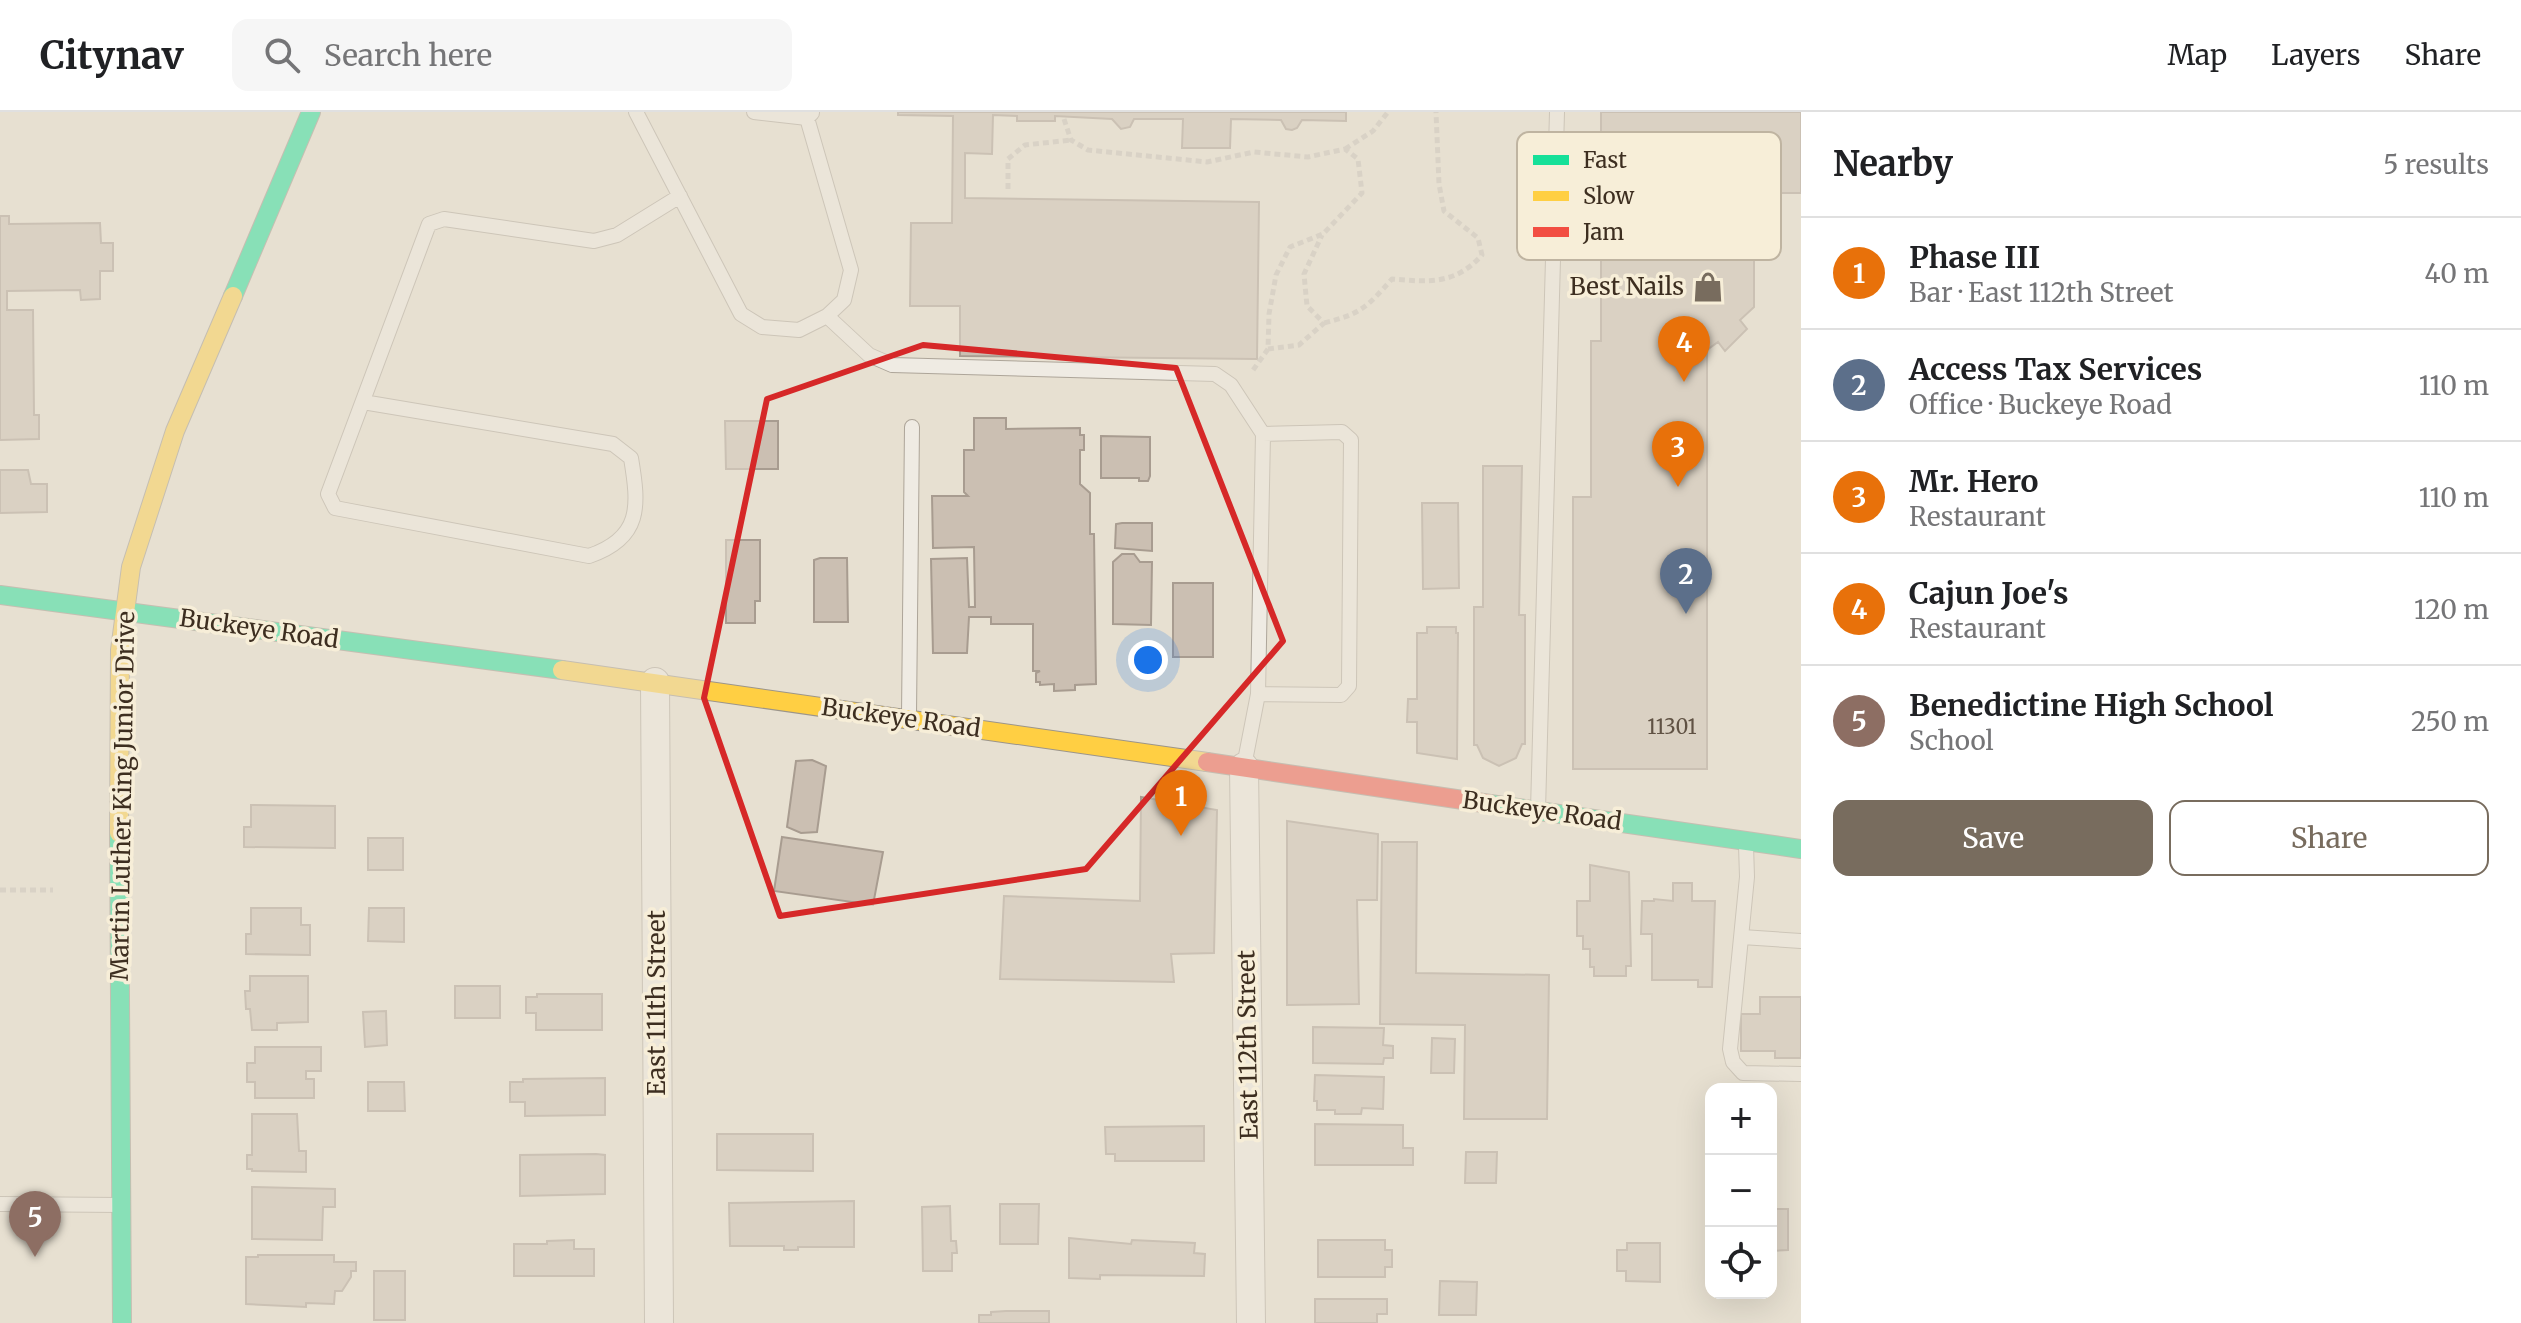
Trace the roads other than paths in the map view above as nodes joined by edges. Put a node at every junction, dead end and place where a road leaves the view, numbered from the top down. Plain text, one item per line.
1 (311, 112) edge
2 (636, 112) edge
3 (754, 112) edge
4 (1557, 112) edge
5 (810, 115) edge
6 (1556, 132) edge
7 (680, 196) junction
8 (1553, 260) edge
9 (827, 316) junction
10 (363, 402) junction
11 (912, 427) dead end
12 (1263, 434) junction
13 (0, 595) edge
14 (125, 610) junction
15 (655, 682) junction
16 (1258, 694) junction
17 (909, 719) junction
18 (1244, 767) junction
19 (1538, 810) junction
20 (1746, 841) junction
21 (1801, 849) edge
22 (1742, 937) junction
23 (1801, 941) edge
24 (1801, 1074) edge
25 (0, 1204) edge
26 (121, 1205) junction
27 (122, 1323) edge
28 (659, 1323) edge
29 (1251, 1323) edge

1 - 14 street, Martin Luther King Junior Drive
2 - 7 lane
3 - 5 lane
4 - 6 lane
5 - 9 lane
7 - 9 lane
7 - 10 lane
8 - 19 lane
9 - 12 lane
10 - 10 lane
11 - 17 lane
12 - 16 lane
12 - 16 lane
13 - 14 street, Buckeye Road
14 - 15 street, Buckeye Road
14 - 26 street, Martin Luther King Junior Drive
15 - 17 street, Buckeye Road
15 - 28 street, East 111th Street
16 - 18 lane
17 - 18 street, Buckeye Road
18 - 19 street, Buckeye Road
18 - 29 street, East 112th Street
19 - 20 street, Buckeye Road
20 - 21 street, Buckeye Road
20 - 22 lane
22 - 23 lane
22 - 24 lane
25 - 26 lane
26 - 27 street, Martin Luther King Junior Drive

